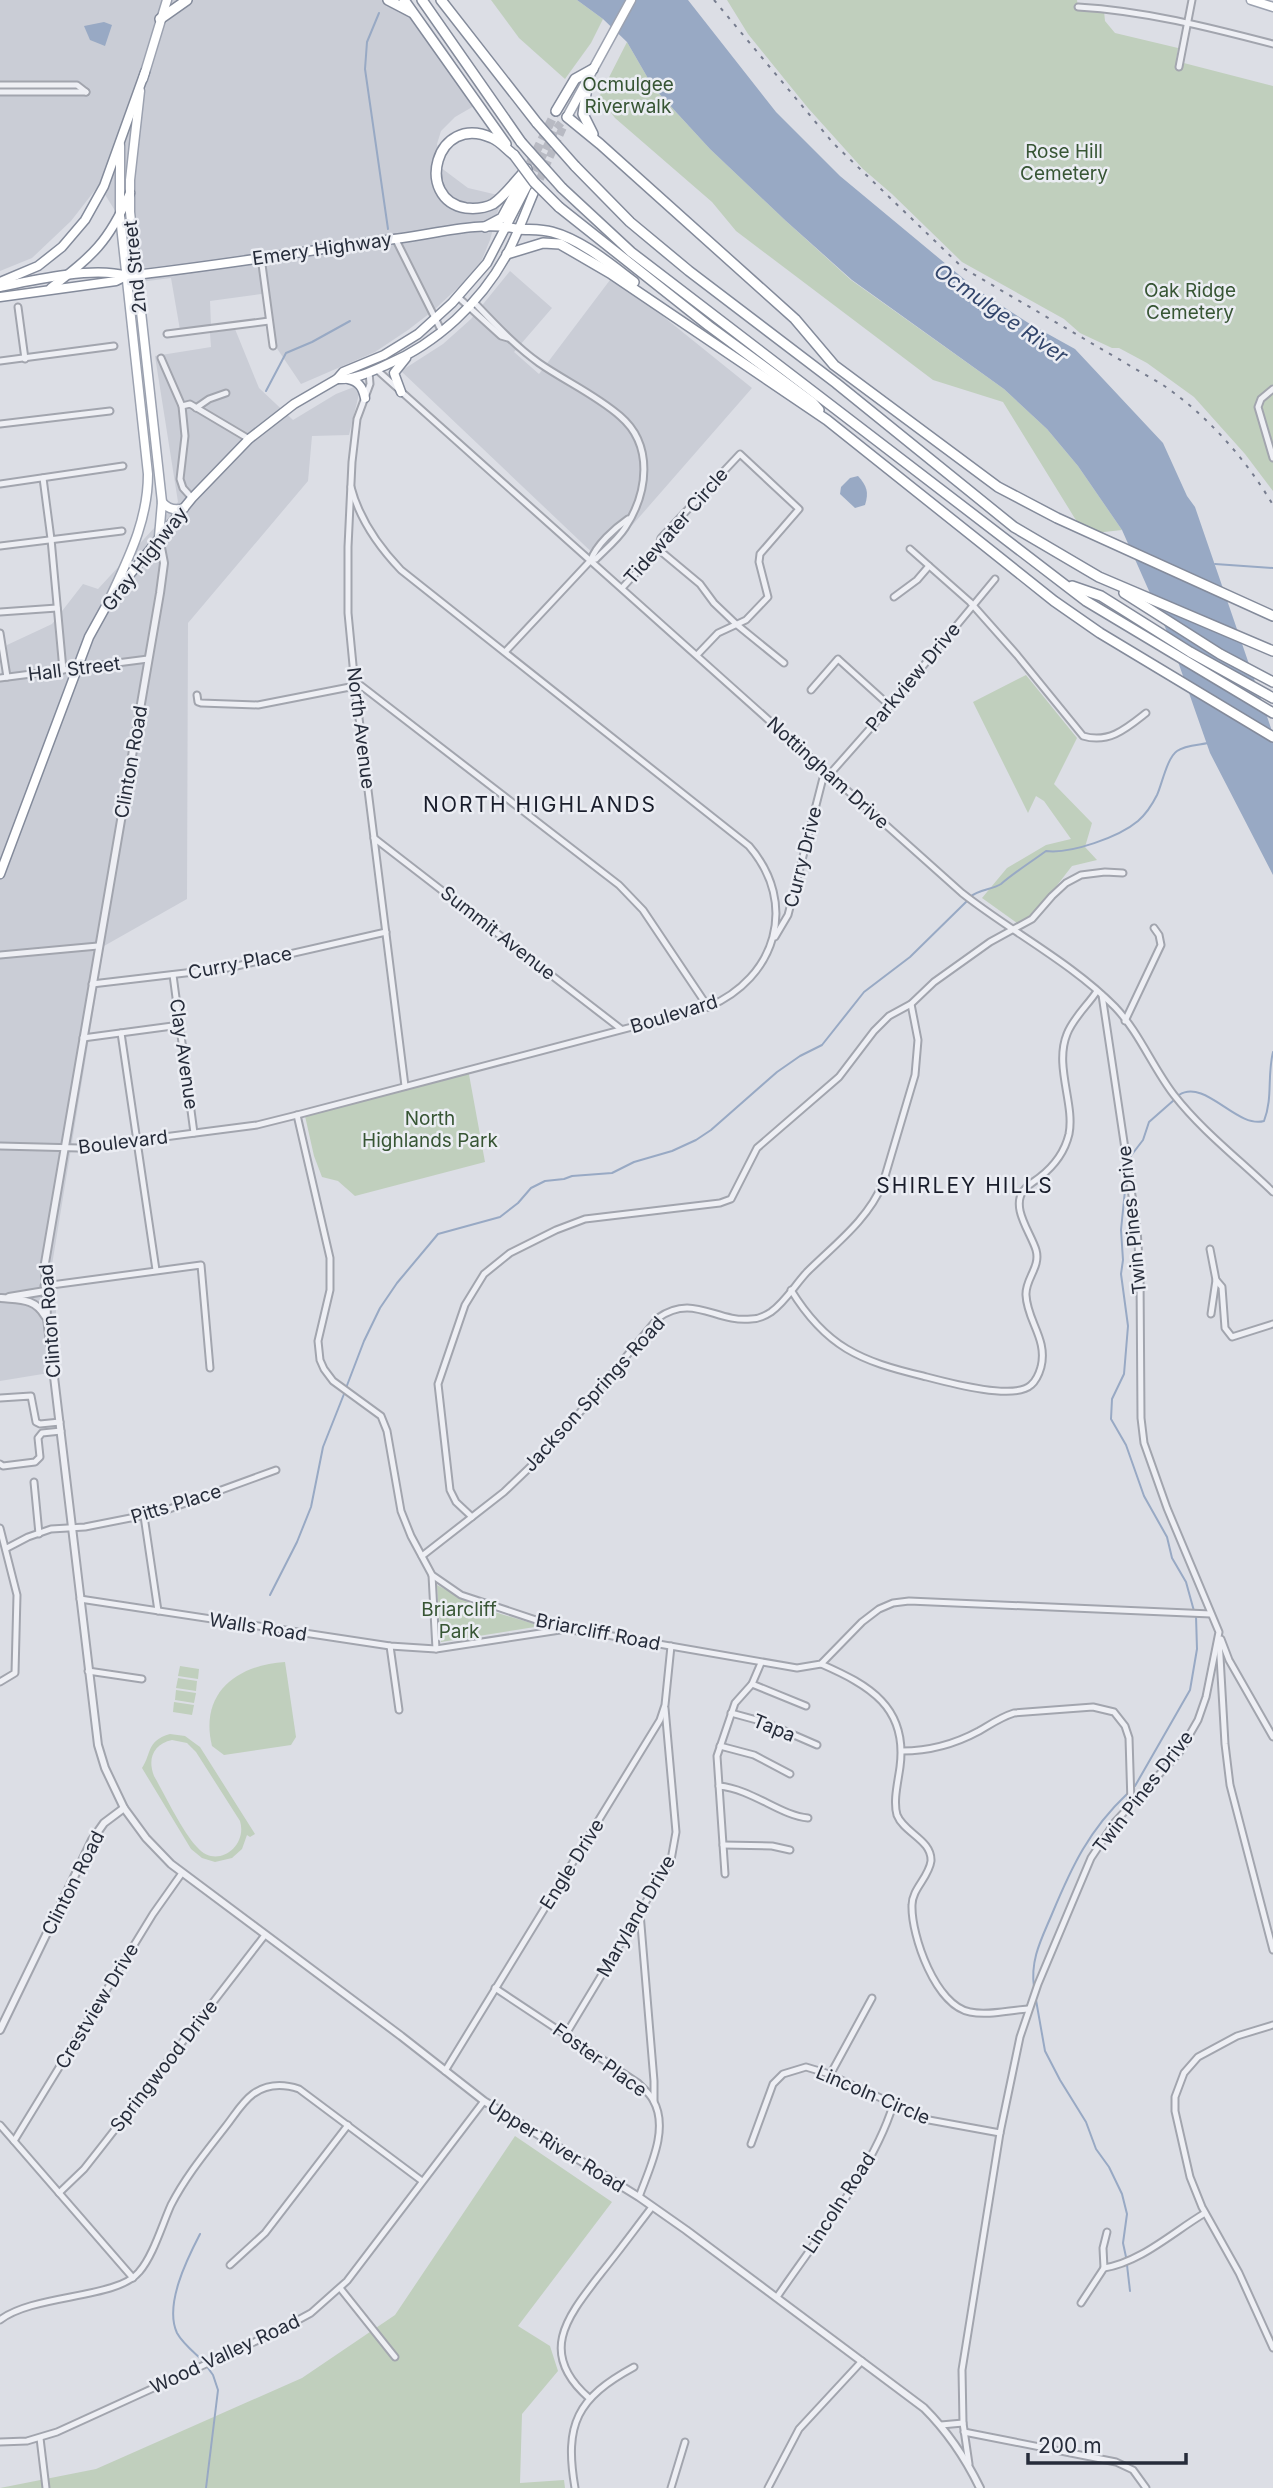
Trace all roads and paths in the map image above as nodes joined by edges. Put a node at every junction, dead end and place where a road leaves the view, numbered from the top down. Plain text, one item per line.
1 (167, 0) edge
2 (187, 0) edge
3 (388, 0) edge
4 (404, 0) edge
5 (422, 0) edge
6 (441, 0) edge
7 (631, 0) edge
8 (1192, 0) edge
9 (1251, 0) edge
10 (1078, 6) dead end
11 (1273, 7) edge
12 (413, 14) junction
13 (160, 19) junction
14 (1187, 22) junction
15 (1273, 44) edge
16 (1179, 67) dead end
17 (593, 69) junction
18 (145, 72) junction
19 (588, 80) junction
20 (0, 85) edge
21 (0, 92) edge
22 (556, 111) tunnel mouth
23 (564, 122) joint
24 (121, 136) junction
25 (600, 144) junction
26 (514, 155) junction
27 (527, 169) tunnel mouth
28 (525, 183) joint
29 (534, 192) tunnel mouth
30 (130, 193) junction
31 (120, 216) junction
32 (506, 226) junction
33 (485, 227) junction
34 (518, 229) junction
35 (395, 239) junction
36 (507, 254) junction
37 (261, 257) junction
38 (68, 275) junction
39 (131, 275) junction
40 (0, 285) edge
41 (48, 290) junction
42 (0, 296) edge
43 (458, 297) junction
44 (470, 304) junction
45 (18, 307) dead end
46 (664, 308) junction
47 (435, 319) junction
48 (269, 321) junction
49 (442, 332) junction
50 (167, 334) dead end
51 (114, 346) dead end
52 (272, 346) dead end
53 (415, 351) junction
54 (161, 358) dead end
55 (25, 359) junction
56 (0, 361) edge
57 (369, 361) junction
58 (373, 370) junction
59 (337, 379) junction
60 (348, 379) junction
61 (1273, 389) edge
62 (401, 392) junction
63 (226, 393) dead end
64 (365, 398) junction
65 (182, 406) junction
66 (196, 408) junction
67 (110, 411) dead end
68 (827, 420) junction
69 (0, 424) edge
70 (249, 439) junction
71 (1273, 458) edge
72 (123, 466) dead end
73 (43, 478) junction
74 (0, 484) edge
75 (351, 487) junction
76 (192, 498) junction
77 (162, 502) junction
78 (184, 508) junction
79 (122, 531) dead end
80 (159, 537) junction
81 (51, 539) junction
82 (0, 546) edge
83 (658, 549) junction
84 (910, 549) dead end
85 (591, 560) junction
86 (929, 566) junction
87 (1099, 577) junction
88 (995, 579) dead end
89 (1067, 585) junction
90 (622, 588) junction
91 (894, 597) dead end
92 (110, 598) junction
93 (972, 606) junction
94 (57, 608) junction
95 (0, 612) edge
96 (1273, 616) edge
97 (736, 624) junction
98 (0, 633) edge
99 (505, 652) junction
100 (1273, 652) edge
101 (696, 655) junction
102 (148, 659) junction
103 (784, 663) dead end
104 (76, 669) junction
105 (63, 670) junction
106 (4, 678) edge
107 (1273, 682) edge
108 (355, 683) junction
109 (811, 690) dead end
110 (197, 695) dead end
111 (1273, 698) edge
112 (890, 706) junction
113 (1146, 713) dead end
114 (1273, 713) edge
115 (1273, 737) edge
116 (827, 773) junction
117 (374, 838) junction
118 (2, 863) edge
119 (1123, 873) dead end
120 (0, 874) edge
121 (1153, 928) dead end
122 (1010, 930) junction
123 (386, 932) junction
124 (774, 939) junction
125 (98, 946) junction
126 (0, 955) edge
127 (173, 975) junction
128 (92, 984) junction
129 (1099, 993) junction
130 (911, 1004) junction
131 (708, 1007) junction
132 (1125, 1021) junction
133 (180, 1025) junction
134 (621, 1030) junction
135 (121, 1033) junction
136 (83, 1038) junction
137 (405, 1086) junction
138 (297, 1115) junction
139 (194, 1133) junction
140 (138, 1140) junction
141 (0, 1146) edge
142 (63, 1149) junction
143 (1273, 1192) edge
144 (1210, 1249) dead end
145 (156, 1270) junction
146 (1216, 1280) junction
147 (44, 1289) junction
148 (791, 1290) junction
149 (1, 1298) edge
150 (1211, 1314) dead end
151 (47, 1318) junction
152 (1273, 1324) edge
153 (210, 1368) dead end
154 (0, 1398) edge
155 (36, 1422) junction
156 (60, 1422) junction
157 (61, 1431) junction
158 (38, 1438) junction
159 (0, 1464) edge
160 (276, 1470) dead end
161 (34, 1482) dead end
162 (144, 1516) junction
163 (472, 1517) junction
164 (0, 1528) edge
165 (72, 1529) junction
166 (39, 1534) junction
167 (7, 1548) junction
168 (422, 1556) junction
169 (432, 1575) junction
170 (80, 1599) junction
171 (158, 1611) junction
172 (1211, 1614) junction
173 (563, 1629) junction
174 (1219, 1632) junction
175 (390, 1646) junction
176 (671, 1646) junction
177 (436, 1649) junction
178 (761, 1663) junction
179 (821, 1664) junction
180 (88, 1671) junction
181 (142, 1679) dead end
182 (0, 1682) edge
183 (752, 1684) junction
184 (665, 1705) junction
185 (806, 1706) dead end
186 (399, 1710) dead end
187 (731, 1713) junction
188 (1273, 1722) edge
189 (1267, 1726) junction
190 (1273, 1737) edge
191 (817, 1745) dead end
192 (720, 1746) junction
193 (902, 1751) junction
194 (790, 1774) dead end
195 (719, 1786) junction
196 (1131, 1803) junction
197 (124, 1808) junction
198 (808, 1818) dead end
199 (723, 1845) junction
200 (790, 1850) dead end
201 (182, 1873) junction
202 (725, 1874) dead end
203 (640, 1913) junction
204 (265, 1935) junction
205 (1273, 1950) edge
206 (495, 1988) junction
207 (872, 1998) dead end
208 (1028, 2009) junction
209 (1273, 2025) edge
210 (0, 2030) edge
211 (566, 2034) junction
212 (445, 2071) junction
213 (830, 2075) junction
214 (484, 2101) junction
215 (654, 2101) junction
216 (893, 2105) junction
217 (0, 2125) edge
218 (348, 2125) junction
219 (1000, 2133) junction
220 (14, 2141) junction
221 (751, 2144) dead end
222 (422, 2181) junction
223 (59, 2193) junction
224 (639, 2197) junction
225 (652, 2207) junction
226 (1205, 2213) junction
227 (1107, 2232) dead end
228 (230, 2265) dead end
229 (1104, 2268) junction
230 (133, 2278) junction
231 (340, 2288) junction
232 (777, 2297) junction
233 (1081, 2303) dead end
234 (0, 2320) edge
235 (1273, 2347) edge
236 (395, 2357) dead end
237 (862, 2361) junction
238 (634, 2367) dead end
239 (589, 2398) junction
240 (963, 2423) junction
241 (941, 2425) junction
242 (964, 2432) junction
243 (40, 2438) junction
244 (0, 2442) edge
245 (685, 2442) dead end
246 (969, 2464) junction
247 (46, 2488) edge
248 (575, 2488) edge
249 (671, 2488) edge
250 (768, 2488) edge
251 (979, 2488) edge
252 (1146, 2488) edge

1 - 13 main road, 2nd Street
2 - 13 highway
3 - 12 highway
4 - 12 highway
5 - 89 highway, bridge
6 - 87 highway, bridge
7 - 17 main road
8 - 14 street
9 - 11 main road
10 - 14 street
12 - 26 highway
13 - 18 main road, 2nd Street
14 - 15 street
14 - 16 street
17 - 19 main road
17 - 22 highway
18 - 24 main road
18 - 30 main road, 2nd Street
19 - 23 main road
19 - 25 highway
20 - 21 street
23 - 25 highway
24 - 31 main road, 2nd Street
24 - 40 main road
25 - 96 highway
26 - 27 highway
26 - 68 highway, bridge
28 - 32 main road
28 - 33 highway
29 - 34 main road
30 - 31 main road
30 - 39 main road, 2nd Street
31 - 38 main road
31 - 39 main road, 2nd Street
32 - 33 main road, Emery Highway
32 - 34 main road, Emery Highway
32 - 43 main road
33 - 35 main road, Emery Highway
34 - 36 main road
34 - 46 highway
35 - 37 main road, Emery Highway
35 - 47 street
36 - 44 main road
36 - 46 highway
37 - 39 main road, Emery Highway
37 - 48 street
38 - 39 main road, Emery Highway
38 - 40 main road, Emery Highway
38 - 41 main road
39 - 41 main road, Emery Highway
39 - 77 main road, 2nd Street
39 - 92 main road, 2nd Street
41 - 42 main road, Emery Highway
43 - 44 street
43 - 47 main road
44 - 49 main road
44 - 85 street
45 - 55 street
46 - 68 highway
47 - 49 street
47 - 57 main road
48 - 50 street
48 - 52 street
49 - 53 main road
51 - 55 street
53 - 58 main road
53 - 62 main road
54 - 65 street
55 - 56 street
57 - 58 street
57 - 59 main road
58 - 60 main road
58 - 62 street, Nottingham Drive
58 - 64 street, North Avenue
59 - 60 main road
59 - 70 main road, Gray Highway
60 - 64 main road
61 - 71 street
62 - 85 street, Nottingham Drive
63 - 66 street
64 - 75 street, North Avenue
65 - 66 street
65 - 76 street
66 - 70 street
67 - 69 street
68 - 115 highway
70 - 76 main road, Gray Highway
72 - 73 street
73 - 74 street
73 - 81 street
75 - 99 street, Boulevard
75 - 108 street, North Avenue
76 - 78 main road, Gray Highway
77 - 78 main road
77 - 80 main road, 2nd Street
78 - 80 main road, Gray Highway
79 - 81 street
80 - 92 main road, Gray Highway
80 - 102 street, Clinton Road
81 - 82 street
81 - 94 street
83 - 90 street, Tidewater Circle
83 - 97 street
83 - 97 street, Tidewater Circle
84 - 86 street
85 - 90 street, Nottingham Drive
85 - 99 street
86 - 91 street
86 - 93 street
87 - 100 highway
87 - 107 highway
88 - 93 street, Parkview Drive
89 - 111 highway
89 - 114 highway
90 - 101 street, Nottingham Drive
92 - 104 main road, Gray Highway
93 - 112 street, Parkview Drive
93 - 113 street
94 - 95 street
94 - 105 street
97 - 101 street, Tidewater Circle
97 - 103 street
98 - 106 street
99 - 124 street, Boulevard
101 - 116 street, Nottingham Drive
102 - 104 street, Hall Street
102 - 125 street, Clinton Road
104 - 105 street, Hall Street
104 - 118 main road, Gray Highway
105 - 106 street, Hall Street
108 - 110 street
108 - 117 street, North Avenue
108 - 131 street
109 - 112 street
112 - 116 street, Parkview Drive
116 - 122 street, Nottingham Drive
116 - 124 street, Curry Drive
117 - 123 street, North Avenue
117 - 134 street, Summit Avenue
118 - 120 main road, Gray Highway
119 - 122 street
121 - 132 street
122 - 129 street, Nottingham Drive
122 - 130 street
123 - 127 street, Curry Place
123 - 137 street, North Avenue
124 - 131 street, Boulevard
125 - 126 street
125 - 128 street, Clinton Road
127 - 128 street, Curry Place
127 - 133 street, Clay Avenue
128 - 136 street, Clinton Road
129 - 132 street, Nottingham Drive
129 - 148 street
129 - 172 street, Twin Pines Drive
130 - 148 street, Jackson Springs Road
130 - 163 street
131 - 134 street, Boulevard
132 - 143 street, Nottingham Drive
133 - 135 street
133 - 139 street, Clay Avenue
134 - 137 street, Boulevard
135 - 136 street
135 - 140 street
136 - 142 street, Clinton Road
137 - 138 street, Boulevard
138 - 139 street, Boulevard
138 - 168 street, Briarcliff Road
139 - 140 street, Boulevard
140 - 142 street, Boulevard
140 - 145 street
141 - 142 street, Boulevard
142 - 147 street, Clinton Road
144 - 146 street
145 - 147 street
145 - 153 street
146 - 150 street
146 - 152 street
147 - 149 street
147 - 151 street, Clinton Road
148 - 163 street, Jackson Springs Road
149 - 151 street
151 - 156 street, Clinton Road
154 - 155 street
155 - 156 street
155 - 158 street
156 - 157 street, Clinton Road
157 - 158 street
157 - 165 street, Clinton Road
158 - 159 street
160 - 162 street, Pitts Place
161 - 166 street
162 - 165 street, Pitts Place
162 - 171 street
163 - 168 street, Jackson Springs Road
164 - 167 street
165 - 166 street, Pitts Place
165 - 170 street, Clinton Road
166 - 167 street, Pitts Place
167 - 182 street
168 - 169 street, Briarcliff Road
169 - 173 street, Briarcliff Road
169 - 177 street
170 - 171 street, Walls Road
170 - 180 street, Clinton Road
171 - 175 street, Walls Road
172 - 174 street, Twin Pines Drive
172 - 179 street
173 - 176 street, Briarcliff Road
173 - 177 street, Walls Road
174 - 189 street
174 - 196 street, Twin Pines Drive
174 - 205 street
175 - 177 street, Walls Road
175 - 186 street
176 - 178 street, Briarcliff Road
176 - 184 street, Engle Drive
178 - 179 street, Briarcliff Road
178 - 183 street
179 - 193 street
180 - 181 street
180 - 197 street, Clinton Road
183 - 185 street
183 - 187 street
184 - 203 street, Maryland Drive
184 - 206 street, Engle Drive
187 - 191 street, Tapa
187 - 192 street
188 - 189 street
189 - 190 street
192 - 194 street
192 - 195 street
193 - 196 street
193 - 208 street
195 - 198 street
195 - 199 street
196 - 208 street, Twin Pines Drive
197 - 201 street, Upper River Road
197 - 210 street, Clinton Road
199 - 200 street
199 - 202 street
201 - 204 street, Upper River Road
201 - 220 street, Crestview Drive
203 - 211 street, Maryland Drive
203 - 215 street
204 - 212 street, Upper River Road
204 - 223 street, Springwood Drive
206 - 211 street, Foster Place
206 - 212 street, Engle Drive
207 - 213 street
208 - 219 street, Twin Pines Drive
209 - 226 street
211 - 215 street, Foster Place
212 - 214 street, Upper River Road
213 - 216 street, Lincoln Circle
213 - 221 street, Lincoln Circle
214 - 222 street, Wood Valley Road
214 - 224 street, Upper River Road
215 - 224 street, Foster Place
216 - 219 street, Lincoln Circle
216 - 232 street, Lincoln Road
217 - 220 street
218 - 222 street
218 - 228 street
218 - 230 street
219 - 240 street, Twin Pines Drive
220 - 223 street
222 - 231 street, Wood Valley Road
223 - 230 street
224 - 225 street, Upper River Road
225 - 232 street, Upper River Road
225 - 239 street
226 - 229 street
226 - 235 street
227 - 229 street
229 - 233 street
230 - 234 street
231 - 236 street
231 - 243 street, Wood Valley Road
232 - 237 street, Upper River Road
237 - 241 street, Upper River Road
237 - 250 street
238 - 239 street
239 - 248 street
240 - 241 street
240 - 242 street, Twin Pines Drive
241 - 246 street, Upper River Road
242 - 246 street, Twin Pines Drive
242 - 252 street
243 - 244 street, Wood Valley Road
243 - 247 street
245 - 249 street
246 - 251 street, Upper River Road

